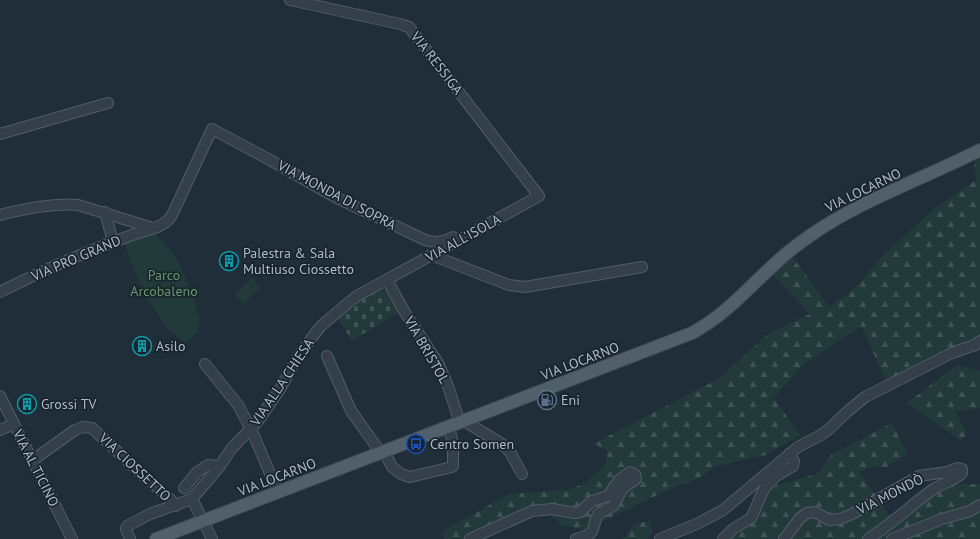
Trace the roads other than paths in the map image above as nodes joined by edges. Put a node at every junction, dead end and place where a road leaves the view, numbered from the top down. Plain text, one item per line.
1 (290, 0) edge
2 (108, 103) dead end
3 (212, 129) joint
4 (0, 134) edge
5 (980, 150) edge
6 (539, 196) joint
7 (105, 212) junction
8 (0, 215) edge
9 (154, 228) junction
10 (466, 236) junction
11 (113, 242) junction
12 (431, 255) junction
13 (642, 267) dead end
14 (387, 280) junction
15 (0, 292) edge
16 (980, 341) edge
17 (327, 356) dead end
18 (205, 364) dead end
19 (0, 396) edge
20 (458, 423) junction
21 (14, 424) junction
22 (251, 429) junction
23 (0, 430) edge
24 (383, 452) junction
25 (789, 454) junction
26 (33, 460) junction
27 (220, 466) junction
28 (522, 474) dead end
29 (184, 488) dead end
30 (278, 492) junction
31 (192, 499) junction
32 (980, 505) edge
33 (175, 506) junction
34 (203, 521) junction
35 (72, 539) edge
36 (130, 539) edge
37 (156, 539) edge
38 (212, 539) edge
39 (470, 539) edge
40 (576, 539) edge
41 (660, 539) edge
42 (723, 539) edge
43 (784, 539) edge
44 (868, 539) edge
45 (892, 539) edge

1 - 6 street, VIA RESSIGA
2 - 4 street
3 - 9 street, VIA PRO GRAND
3 - 10 street, VIA MONDA DI SOPRA
5 - 20 main road, VIA LOCARNO
6 - 10 street, VIA ALL'ISOLA
7 - 8 street
7 - 9 street
7 - 11 street
9 - 11 street, VIA PRO GRAND
10 - 12 street, VIA ALL'ISOLA
11 - 15 street, VIA PRO GRAND
12 - 13 street
12 - 14 street, VIA ALL'ISOLA
14 - 20 street, VIA BRISTOL
14 - 22 street, VIA ALLA CHIESA
16 - 25 street
17 - 24 street
18 - 22 street
19 - 21 street, VIA AL TICINO
20 - 24 main road, VIA LOCARNO
20 - 24 street, VIA BRISTOL
20 - 28 street
21 - 23 street
21 - 26 street, VIA AL TICINO
22 - 27 street, VIA ALLA CHIESA
22 - 30 street
24 - 30 main road, VIA LOCARNO
25 - 41 street
25 - 42 street
26 - 33 street, VIA CIOSSETTO
26 - 35 street, VIA AL TICINO
27 - 29 street
27 - 31 street, VIA ALLA CHIESA
30 - 34 main road, VIA LOCARNO
31 - 33 street
31 - 34 street
32 - 45 street
33 - 36 street
34 - 37 main road, VIA LOCARNO
34 - 38 street
39 - 40 street
43 - 44 street, VIA MONDÒ

